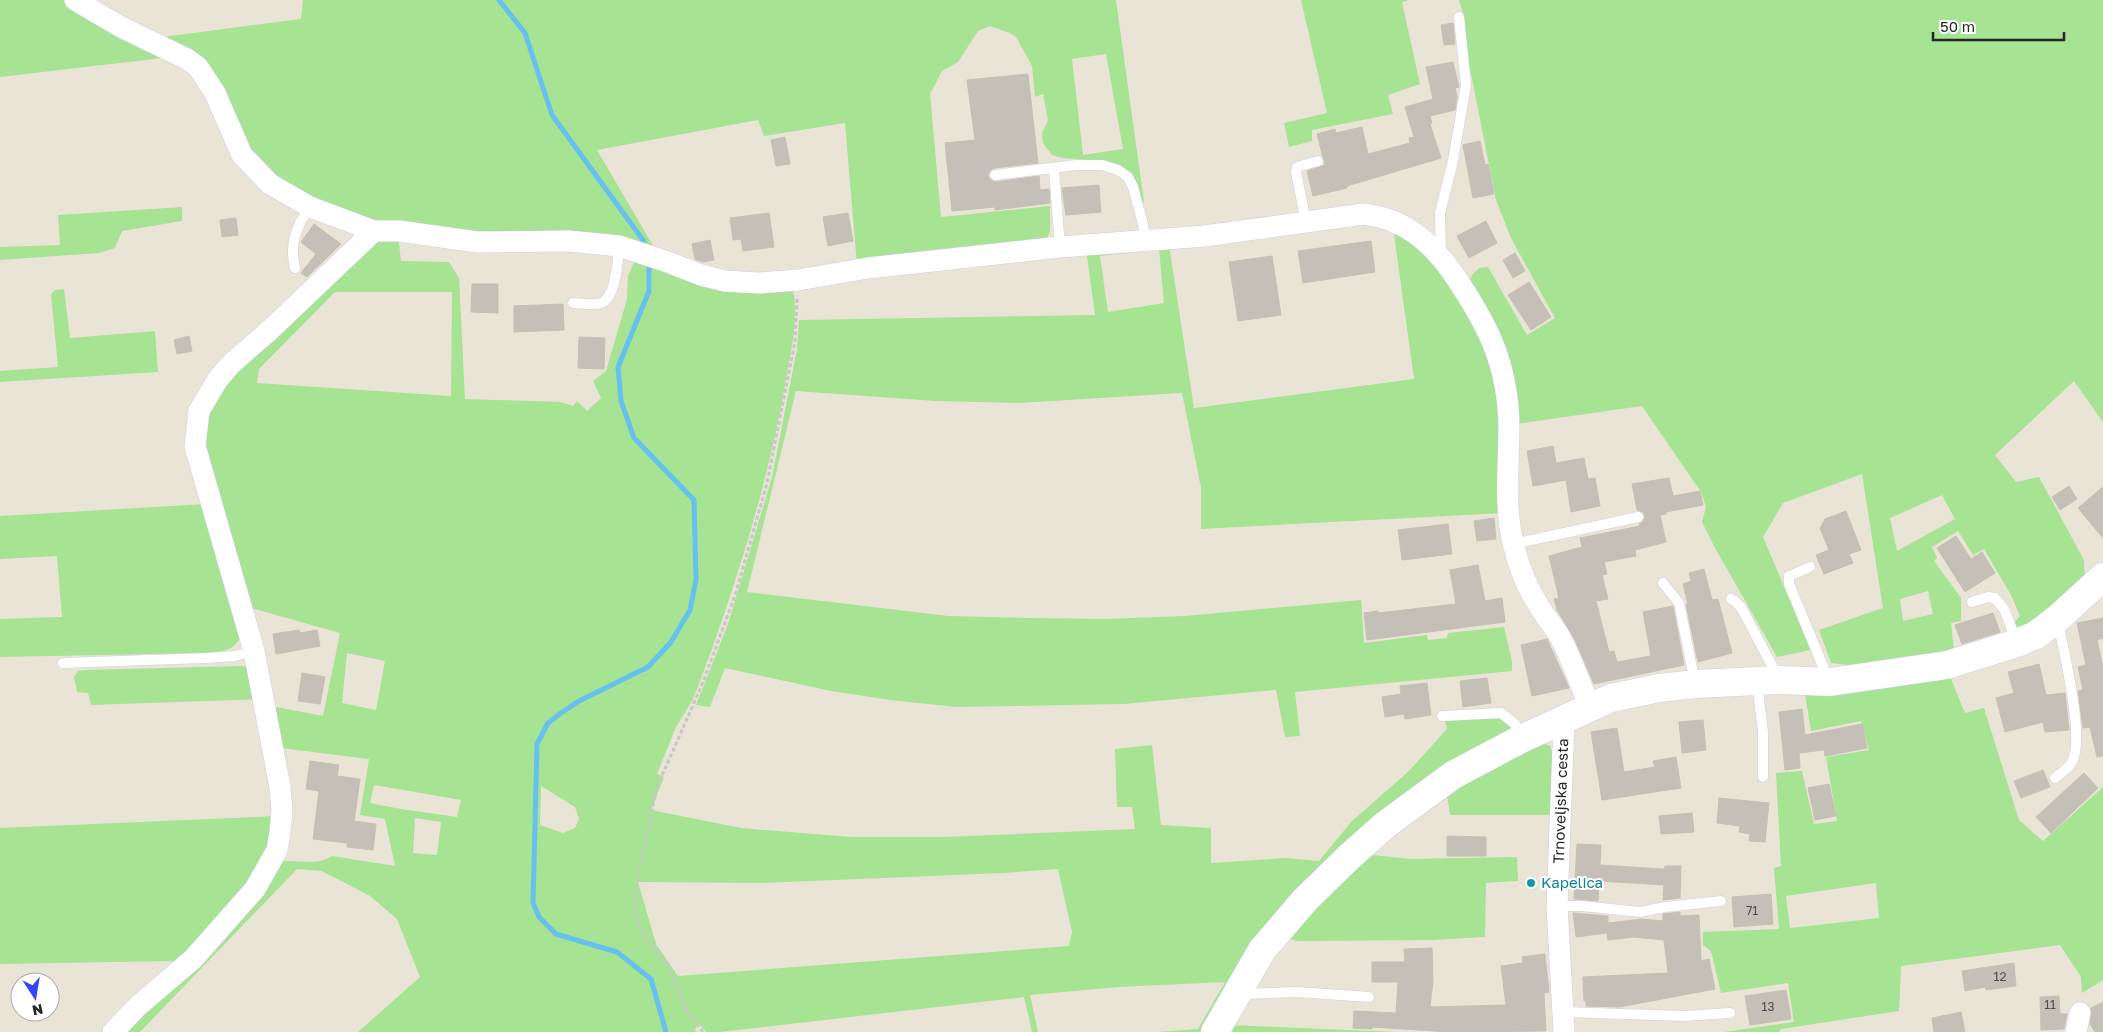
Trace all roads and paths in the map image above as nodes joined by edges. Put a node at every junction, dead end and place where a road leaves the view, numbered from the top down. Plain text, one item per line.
1 (75, 0) edge
2 (1459, 17) dead end
3 (1318, 161) dead end
4 (1054, 169) junction
5 (995, 175) dead end
6 (310, 207) junction
7 (1306, 222) junction
8 (374, 231) junction
9 (1145, 240) junction
10 (619, 246) junction
11 (1060, 247) junction
12 (1440, 256) junction
13 (295, 268) dead end
14 (798, 280) junction
15 (573, 302) dead end
16 (1638, 517) dead end
17 (1513, 544) junction
18 (1810, 567) dead end
19 (2103, 577) edge
20 (1664, 583) dead end
21 (1731, 599) dead end
22 (1972, 602) dead end
23 (2057, 619) junction
24 (2017, 643) junction
25 (254, 651) junction
26 (63, 663) dead end
27 (1768, 681) junction
28 (1830, 682) junction
29 (1696, 684) junction
30 (1590, 707) junction
31 (1442, 716) dead end
32 (1564, 720) junction
33 (1523, 738) junction
34 (1764, 777) dead end
35 (2055, 778) dead end
36 (1720, 901) dead end
37 (1557, 906) junction
38 (1235, 994) junction
39 (1369, 996) dead end
40 (1730, 1013) dead end
41 (1563, 1022) edge
42 (113, 1032) edge
43 (703, 1032) edge
44 (1215, 1032) edge

1 - 6 street
2 - 12 lane
3 - 7 lane
4 - 5 lane
4 - 9 lane
4 - 11 lane
6 - 8 street
6 - 13 lane
7 - 9 street
7 - 12 street
8 - 10 street
8 - 25 street
9 - 11 street
10 - 14 street
10 - 15 lane
11 - 14 street
12 - 17 street
14 - 43 path
16 - 17 lane
17 - 30 street
18 - 28 lane
19 - 23 street
20 - 29 lane
21 - 27 lane
22 - 24 lane
23 - 24 street
23 - 35 lane
24 - 28 street
25 - 26 lane
25 - 42 street
27 - 28 street
27 - 29 street
27 - 34 lane
29 - 30 street
30 - 32 street
31 - 33 lane
32 - 33 street
32 - 37 street, Trnoveljska cesta
33 - 38 street
36 - 37 lane
37 - 41 street, Trnoveljska cesta
38 - 39 lane
38 - 44 street
40 - 41 lane

